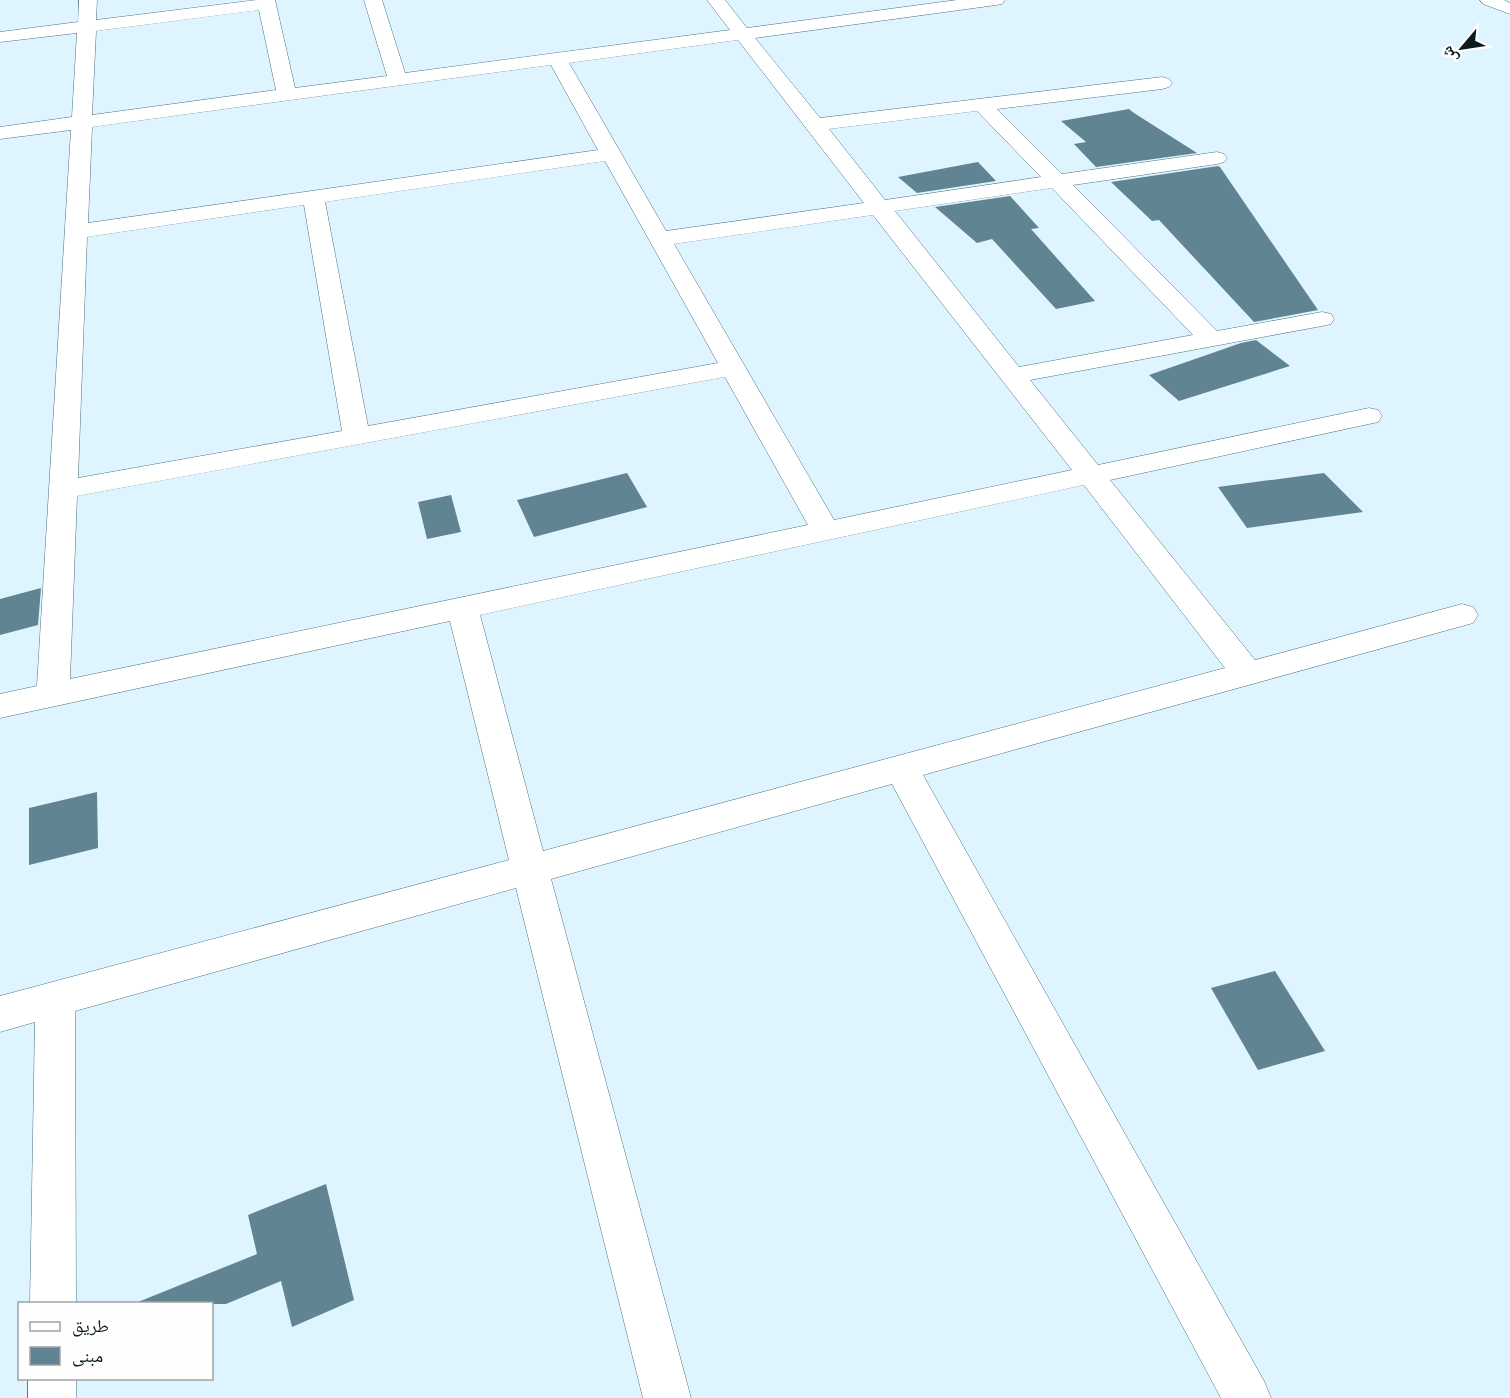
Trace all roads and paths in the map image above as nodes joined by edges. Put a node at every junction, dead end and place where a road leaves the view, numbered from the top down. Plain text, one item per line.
1 (88, 0) edge
2 (373, 0) edge
3 (717, 0) edge
4 (996, 0) edge
5 (1489, 0) edge
6 (266, 2) edge
7 (1510, 9) edge
8 (87, 26) junction
9 (743, 34) junction
10 (0, 37) edge
11 (557, 59) junction
12 (398, 80) junction
13 (1162, 83) dead end
14 (287, 95) junction
15 (982, 105) junction
16 (82, 122) junction
17 (815, 125) junction
18 (0, 133) edge
19 (611, 154) junction
20 (1217, 158) dead end
21 (1057, 182) junction
22 (313, 197) junction
23 (880, 207) junction
24 (76, 232) junction
25 (660, 239) junction
26 (1322, 319) dead end
27 (1211, 339) junction
28 (734, 368) junction
29 (1012, 376) junction
30 (1369, 416) dead end
31 (357, 437) junction
32 (1091, 475) junction
33 (63, 490) junction
34 (826, 531) junction
35 (462, 607) junction
36 (1462, 615) dead end
37 (1248, 674) junction
38 (53, 694) junction
39 (0, 706) edge
40 (901, 768) junction
41 (530, 870) junction
42 (55, 999) junction
43 (0, 1014) edge
44 (53, 1302) edge
45 (52, 1380) edge
46 (52, 1398) edge
47 (667, 1398) edge
48 (1247, 1398) edge

1 - 8 street
2 - 12 street
3 - 9 street
4 - 9 street
5 - 7 street
6 - 8 street
6 - 14 street
8 - 10 street
8 - 16 street
9 - 11 street
9 - 17 street
11 - 12 street
11 - 19 street
12 - 14 street
13 - 15 street
14 - 16 street
15 - 17 street
15 - 21 street
16 - 18 street
16 - 24 street
17 - 23 street
19 - 22 street
19 - 25 street
20 - 21 street
21 - 23 street
21 - 27 street
22 - 24 street
22 - 31 street
23 - 25 street
23 - 29 street
24 - 33 street
25 - 28 street
26 - 27 street
27 - 29 street
28 - 31 street
28 - 34 street
29 - 32 street
30 - 32 street
31 - 33 street
32 - 34 street
32 - 37 street
33 - 38 street
34 - 35 street
35 - 38 street
35 - 41 street
36 - 37 street
37 - 40 street
38 - 39 street
40 - 41 street
40 - 48 street
41 - 42 street
41 - 47 street
42 - 43 street
42 - 44 street
45 - 46 street

